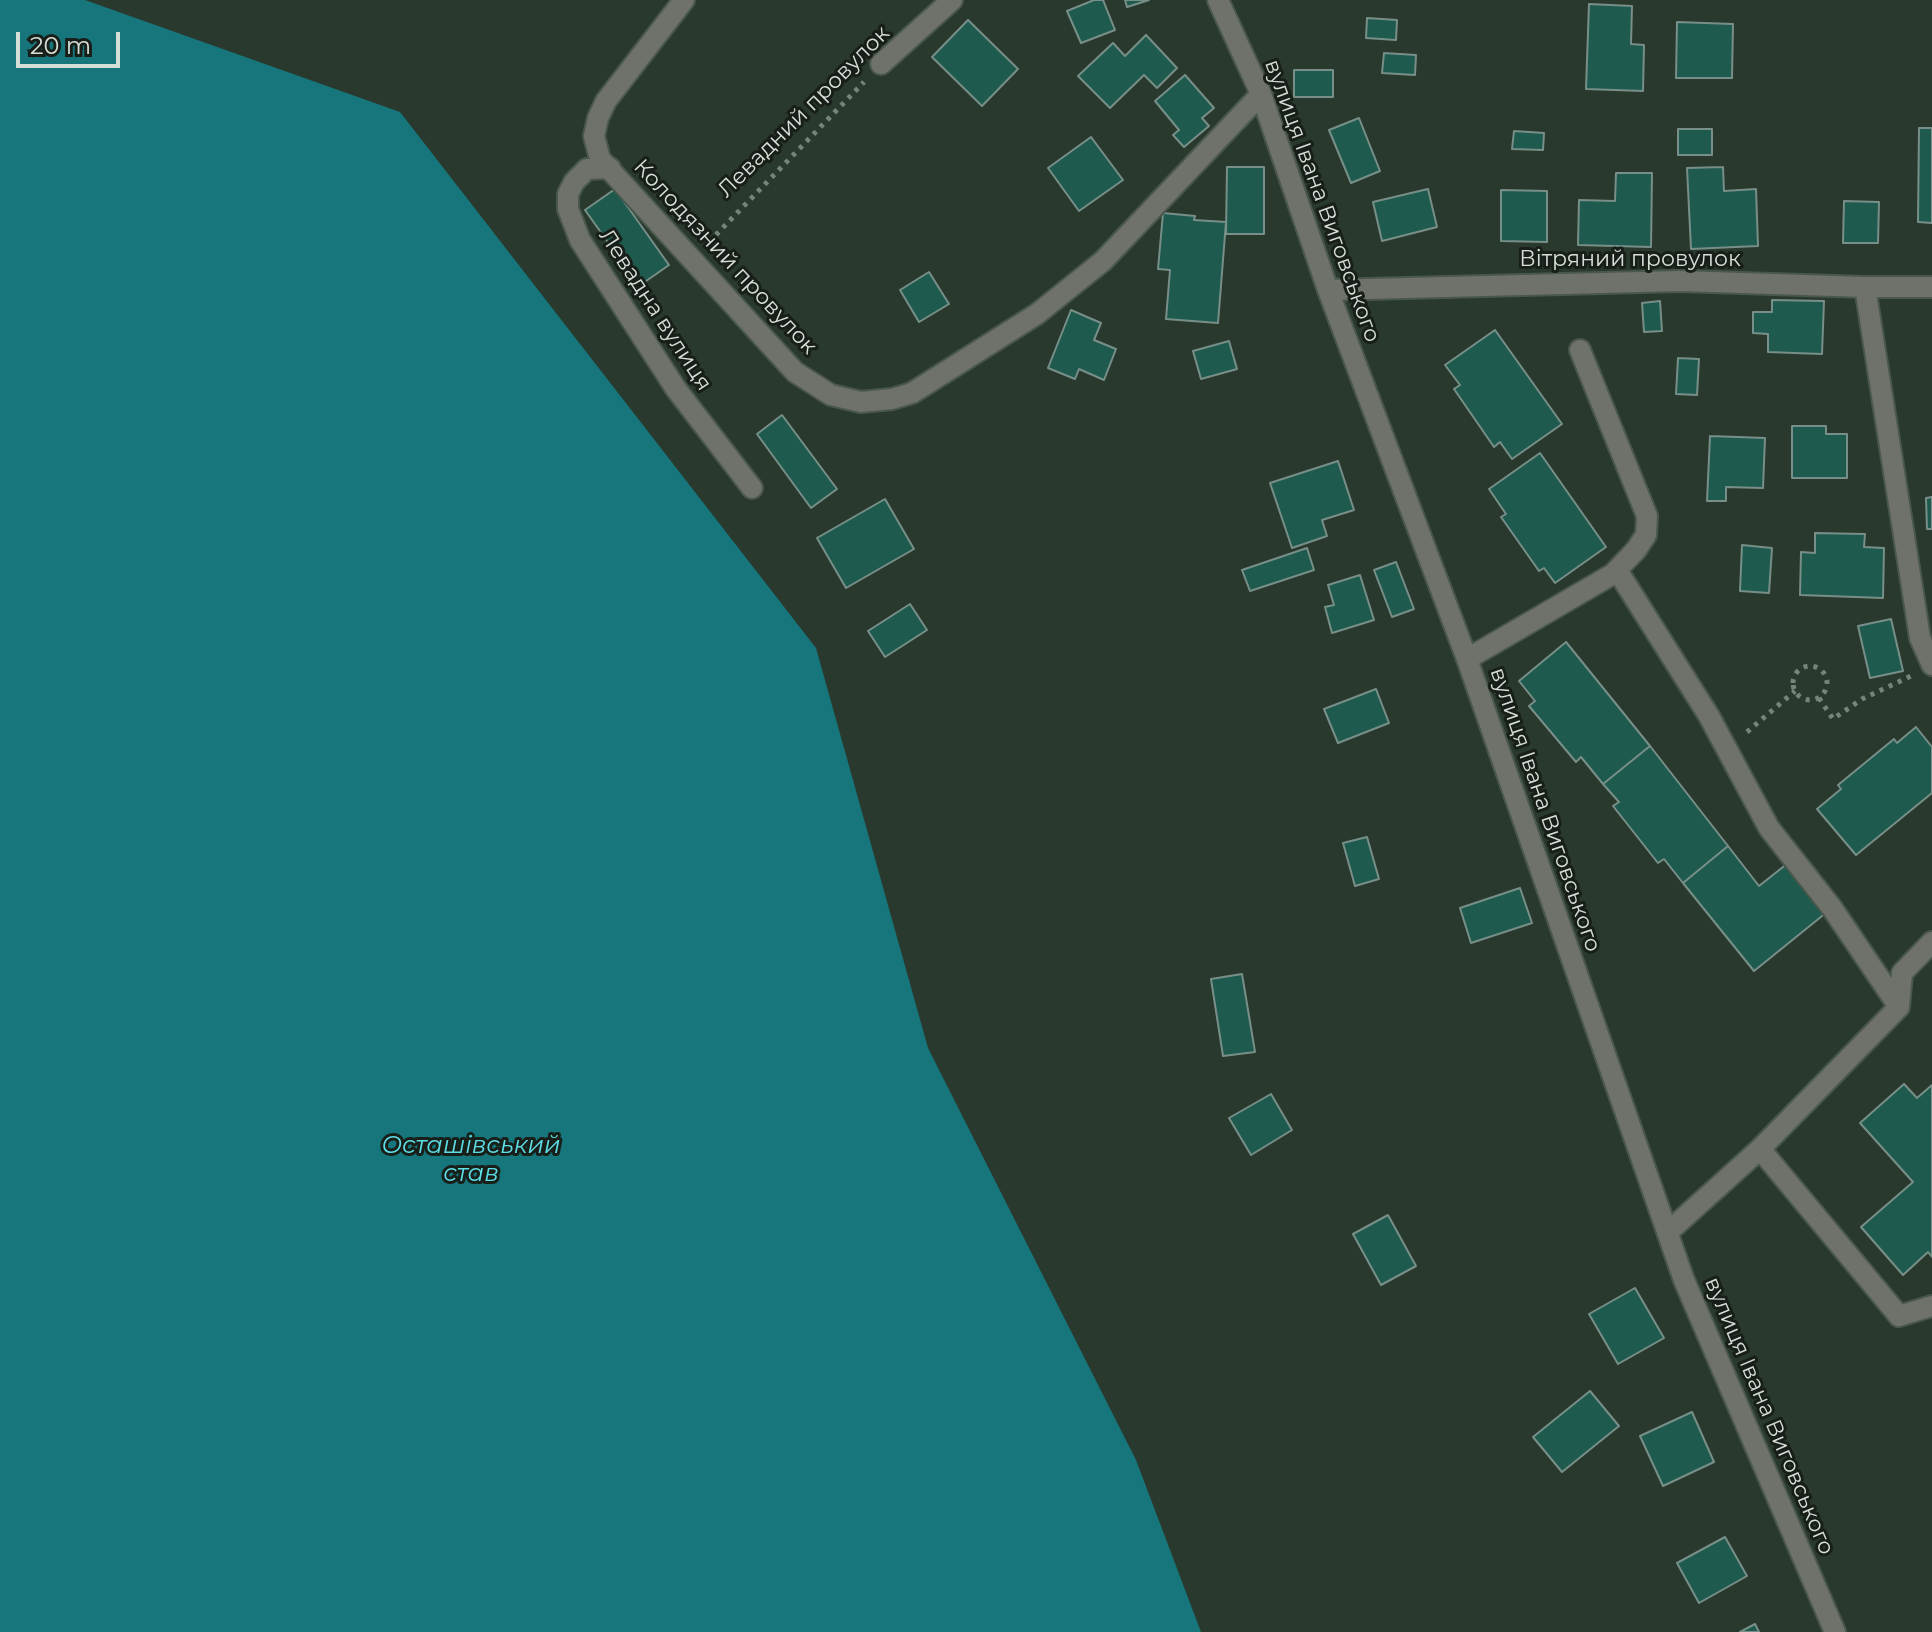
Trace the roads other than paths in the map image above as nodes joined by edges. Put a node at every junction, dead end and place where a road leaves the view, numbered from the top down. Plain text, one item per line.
1 (684, 0) edge
2 (952, 0) edge
3 (1218, 0) edge
4 (881, 64) road end
5 (1261, 94) junction
6 (610, 168) junction
7 (1865, 287) junction
8 (1932, 287) edge
9 (1328, 290) junction
10 (1580, 350) dead end
11 (752, 488) dead end
12 (1617, 570) junction
13 (1467, 659) junction
14 (1924, 670) edge
15 (1932, 942) edge
16 (1899, 1007) junction
17 (1760, 1149) junction
18 (1668, 1232) junction
19 (1932, 1306) edge
20 (1835, 1632) edge

1 - 6 street, Колодязний провулок
2 - 4 street, Левадний провулок
3 - 5 street, вулиця Івана Виговського
5 - 6 street, Колодязний провулок
5 - 9 street, вулиця Івана Виговського
6 - 11 street, Левадна вулиця
7 - 8 street, Вітряний провулок
7 - 9 street, Вітряний провулок
7 - 14 street
9 - 13 street, вулиця Івана Виговського
10 - 12 street
12 - 13 street
12 - 16 street
13 - 18 street, вулиця Івана Виговського
15 - 16 street
16 - 17 street
17 - 18 street
17 - 19 street
18 - 20 street, вулиця Івана Виговського

